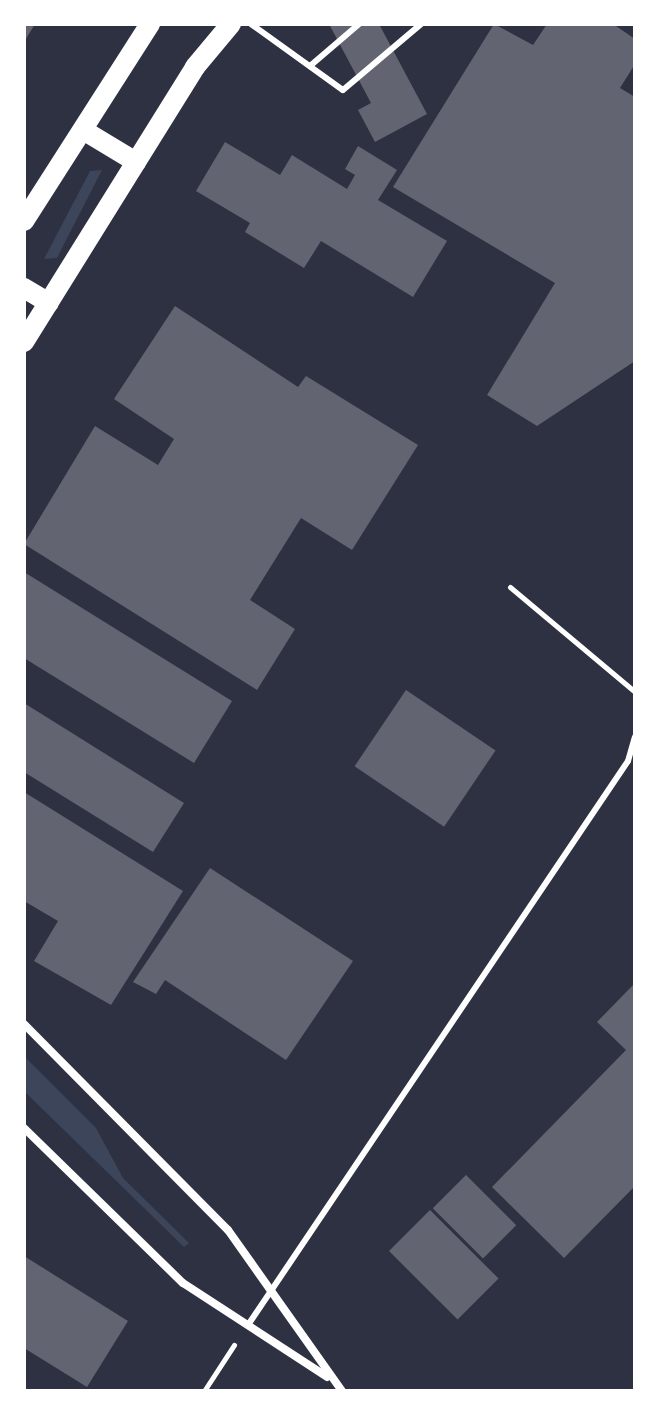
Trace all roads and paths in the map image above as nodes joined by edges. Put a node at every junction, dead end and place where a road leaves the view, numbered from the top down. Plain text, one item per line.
1 (150, 24) edge
2 (231, 24) edge
3 (251, 24) edge
4 (359, 24) edge
5 (421, 24) edge
6 (310, 66) junction
7 (83, 130) junction
8 (136, 162) junction
9 (24, 221) edge
10 (24, 288) edge
11 (49, 303) junction
12 (24, 342) edge
13 (510, 587) dead end
14 (635, 692) edge
15 (635, 737) edge
16 (24, 1024) edge
17 (24, 1128) edge
18 (271, 1293) junction
19 (248, 1325) junction
20 (331, 1379) junction
21 (204, 1391) edge
22 (342, 1391) edge

1 - 7 main road
2 - 8 main road
3 - 6 lane
4 - 6 lane
5 - 6 lane
7 - 8 main road
7 - 9 main road
8 - 11 main road
10 - 11 main road
11 - 12 main road
13 - 14 path
15 - 18 lane
16 - 18 street
17 - 19 street
18 - 19 lane
18 - 20 street
19 - 20 street
19 - 21 path
20 - 22 street

